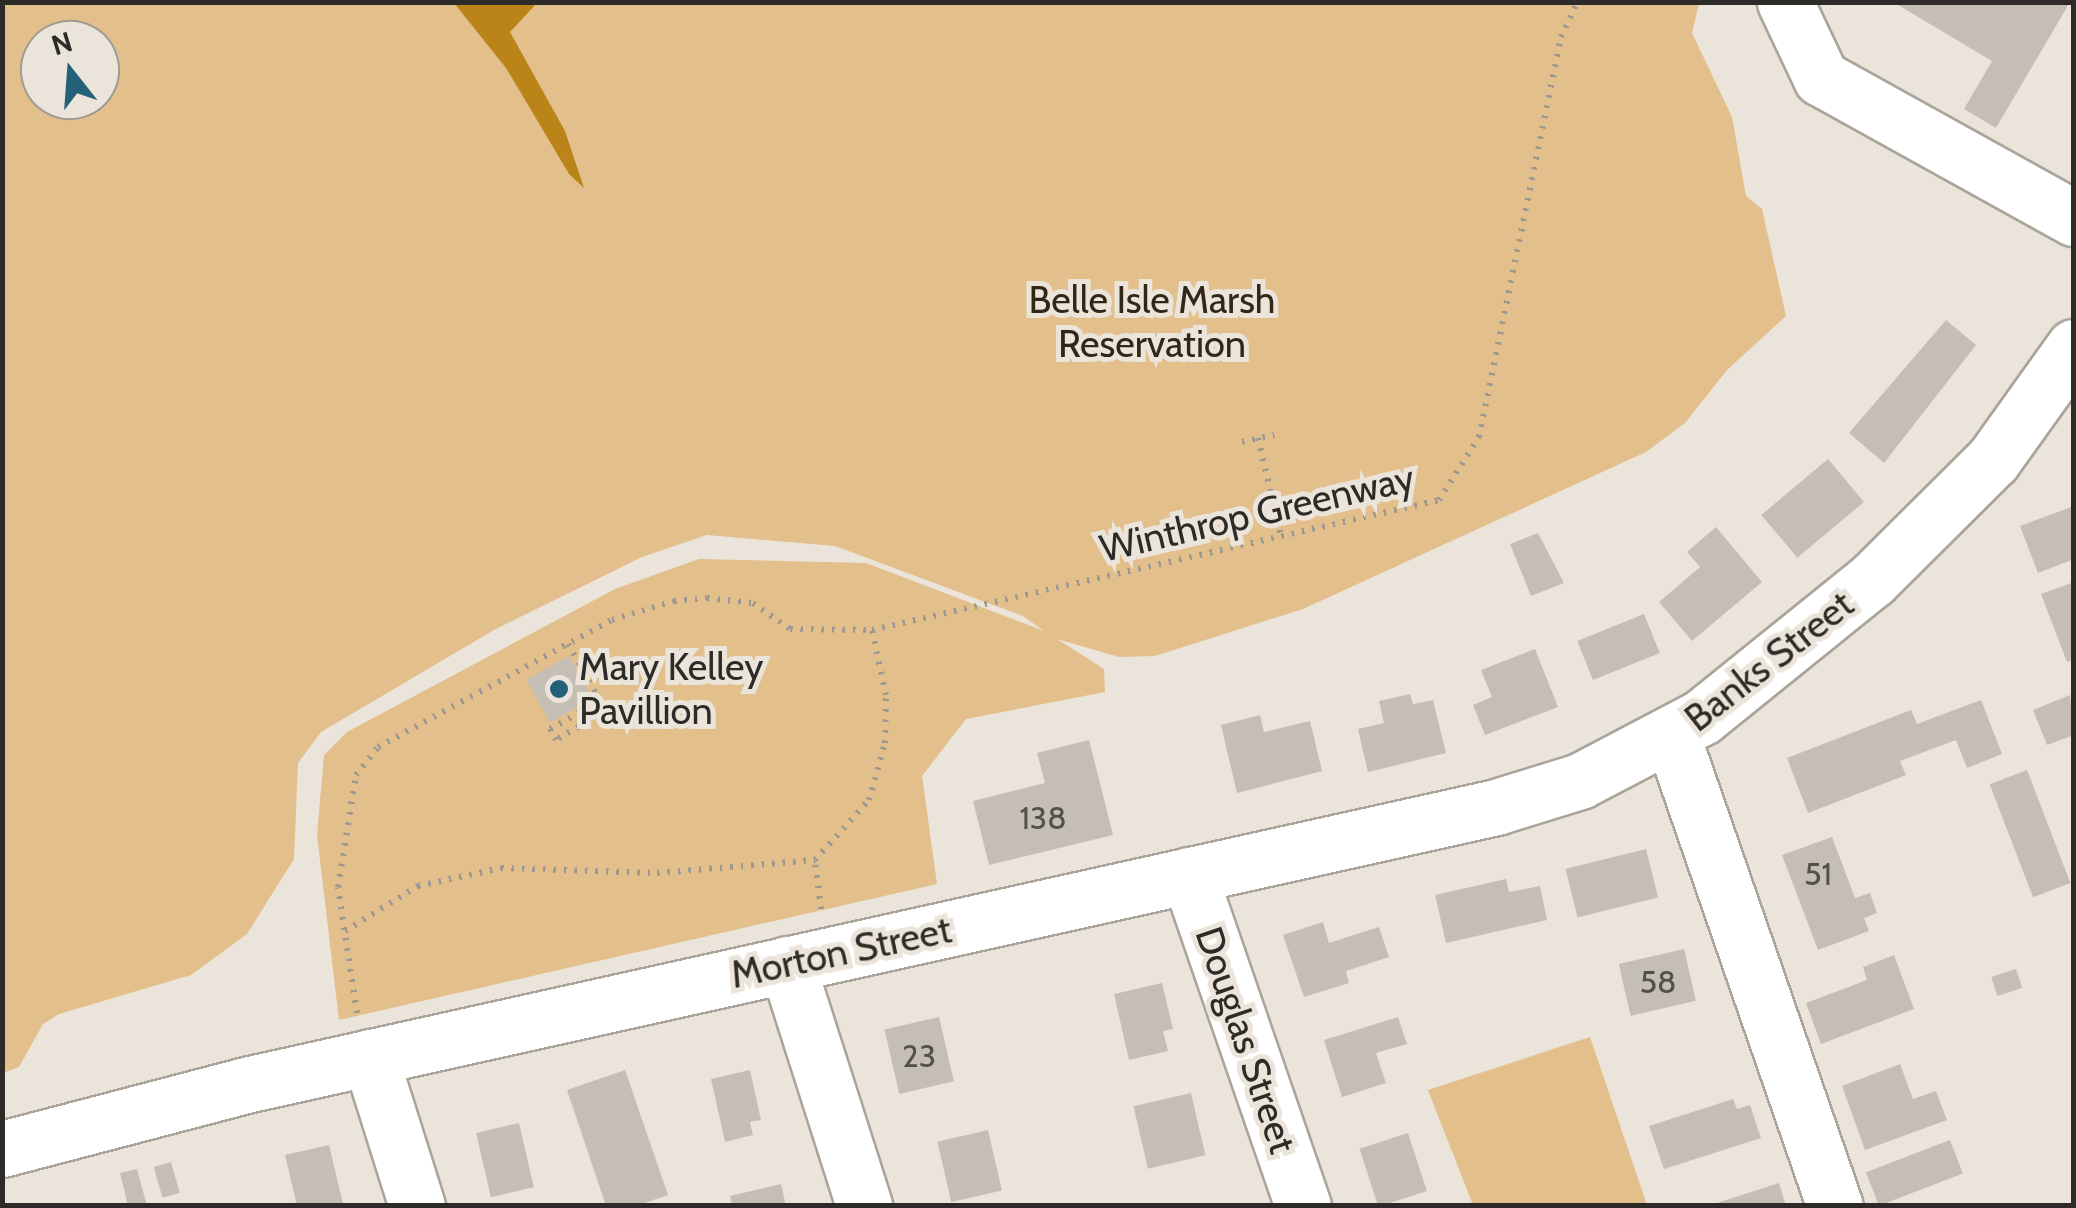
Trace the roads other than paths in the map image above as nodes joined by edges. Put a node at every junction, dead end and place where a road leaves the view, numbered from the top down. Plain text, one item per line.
1 (1785, 2) edge
2 (2074, 218) edge
3 (2074, 347) edge
4 (1672, 736) junction
5 (1189, 875) junction
6 (807, 960) junction
7 (370, 1057) junction
8 (2, 1148) edge
9 (417, 1206) edge
10 (864, 1206) edge
11 (1303, 1206) edge
12 (1835, 1206) edge

1 - 2 street
3 - 4 street, Banks Street
4 - 5 street, Morton Street
4 - 12 street, Banks Street
5 - 6 street, Morton Street
5 - 11 street, Douglas Street
6 - 7 street, Morton Street
6 - 10 street
7 - 8 street, Morton Street
7 - 9 street

